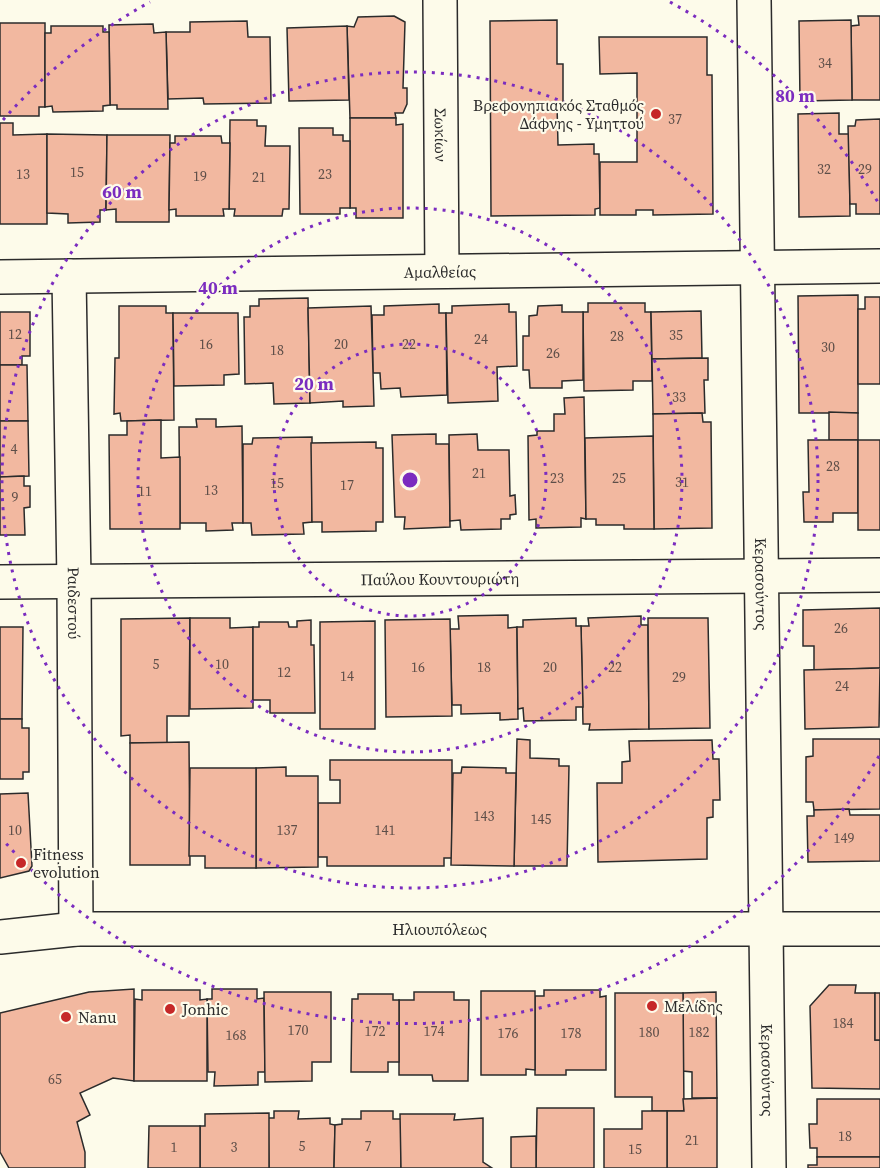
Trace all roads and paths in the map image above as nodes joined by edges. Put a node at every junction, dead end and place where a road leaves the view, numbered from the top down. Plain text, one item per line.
1 (440, 0) edge
2 (754, 0) edge
3 (880, 266) edge
4 (758, 267) junction
5 (442, 271) junction
6 (0, 276) edge
7 (69, 276) junction
8 (880, 575) edge
9 (762, 576) junction
10 (74, 581) junction
11 (0, 582) edge
12 (766, 928) junction
13 (76, 929) junction
14 (880, 929) edge
15 (0, 937) edge
16 (769, 1168) edge

1 - 5 street, Σωκίων
2 - 4 street, Κερασούντος
3 - 4 street, Αμαλθείας
4 - 5 street, Αμαλθείας
4 - 9 street, Κερασούντος
5 - 7 street, Αμαλθείας
6 - 7 street, Αμαλθείας
7 - 10 street, Ραιδεστού
8 - 9 street, Παύλου Κουντουριώτη
9 - 10 street, Παύλου Κουντουριώτη
9 - 12 street, Κερασούντος
10 - 11 street, Παύλου Κουντουριώτη
10 - 13 street, Ραιδεστού
12 - 13 street, Ηλιουπόλεως
12 - 14 street, Ηλιουπόλεως
12 - 16 street, Κερασούντος
13 - 15 street, Ηλιουπόλεως

